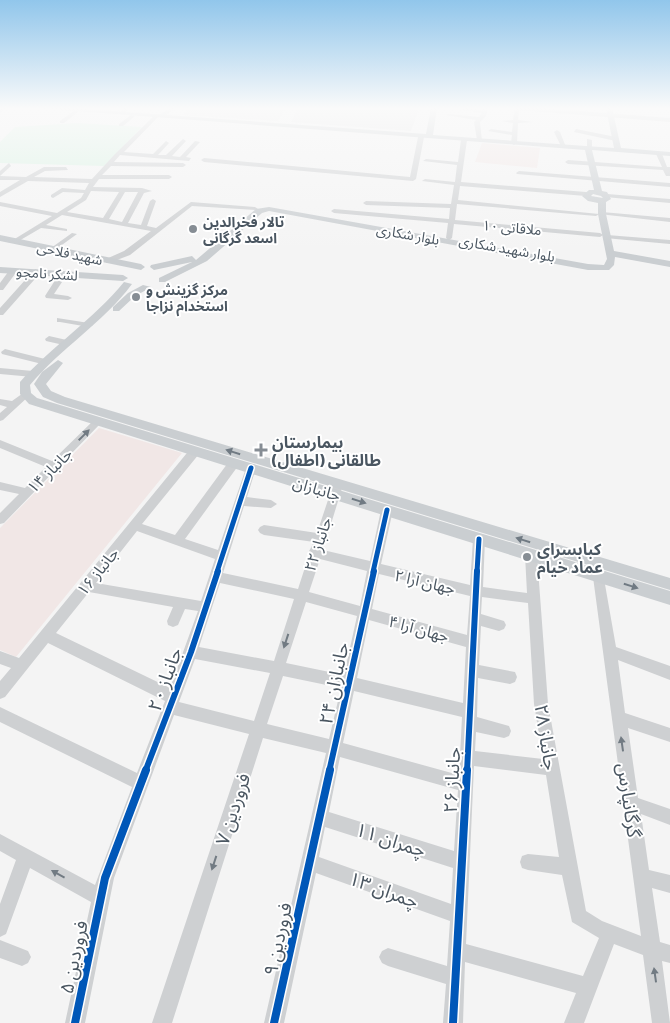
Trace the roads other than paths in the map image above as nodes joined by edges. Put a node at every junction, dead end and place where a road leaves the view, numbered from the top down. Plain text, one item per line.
1 (117, 156) edge
2 (154, 156) edge
3 (186, 156) edge
4 (418, 156) edge
5 (462, 156) edge
6 (588, 156) edge
7 (660, 156) edge
8 (168, 157) joint
9 (189, 159) dead end
10 (204, 160) dead end
11 (182, 161) junction
12 (426, 162) dead end
13 (568, 162) dead end
14 (109, 164) junction
15 (461, 164) junction
16 (590, 164) junction
17 (0, 165) edge
18 (668, 169) edge
19 (66, 170) dead end
20 (519, 173) dead end
21 (0, 176) edge
22 (169, 177) dead end
23 (593, 178) junction
24 (30, 179) junction
25 (57, 179) junction
26 (96, 179) junction
27 (425, 181) dead end
28 (458, 183) junction
29 (670, 183) edge
30 (14, 188) junction
31 (48, 188) dead end
32 (22, 189) dead end
33 (90, 190) junction
34 (123, 190) junction
35 (0, 195) edge
36 (53, 196) dead end
37 (596, 196) junction
38 (153, 201) dead end
39 (670, 201) edge
40 (366, 203) dead end
41 (0, 204) edge
42 (358, 204) dead end
43 (454, 204) junction
44 (255, 209) junction
45 (60, 214) junction
46 (599, 214) junction
47 (105, 220) junction
48 (412, 220) dead end
49 (670, 220) edge
50 (358, 222) junction
51 (452, 223) junction
52 (124, 224) junction
53 (41, 226) junction
54 (142, 228) junction
55 (65, 230) dead end
56 (156, 230) junction
57 (74, 234) dead end
58 (603, 236) junction
59 (0, 238) edge
60 (449, 238) junction
61 (15, 241) junction
62 (670, 242) edge
63 (54, 249) junction
64 (608, 255) junction
65 (94, 258) junction
66 (623, 258) junction
67 (109, 261) junction
68 (670, 264) edge
69 (141, 267) junction
70 (154, 267) junction
71 (670, 268) edge
72 (4, 271) edge
73 (38, 271) junction
74 (64, 273) junction
75 (162, 280) junction
76 (125, 281) junction
77 (146, 287) junction
78 (0, 288) edge
79 (68, 298) dead end
80 (111, 308) junction
81 (0, 313) edge
82 (60, 320) dead end
83 (89, 324) junction
84 (49, 339) dead end
85 (68, 343) junction
86 (5, 352) dead end
87 (46, 362) junction
88 (0, 371) edge
89 (33, 374) junction
90 (26, 394) junction
91 (0, 402) edge
92 (14, 405) junction
93 (0, 418) edge
94 (98, 421) junction
95 (142, 430) junction
96 (0, 444) edge
97 (195, 451) junction
98 (234, 463) junction
99 (53, 466) junction
100 (251, 468) junction
101 (0, 486) edge
102 (336, 488) junction
103 (27, 492) junction
104 (240, 501) junction
105 (270, 504) dead end
106 (387, 510) junction
107 (0, 520) edge
108 (134, 526) junction
109 (264, 530) dead end
110 (319, 538) junction
111 (478, 539) junction
112 (177, 541) junction
113 (314, 553) junction
114 (531, 555) junction
115 (222, 556) junction
116 (374, 569) junction
117 (215, 577) junction
118 (599, 577) junction
119 (670, 584) edge
120 (85, 586) junction
121 (476, 592) junction
122 (301, 595) junction
123 (527, 598) dead end
124 (670, 598) edge
125 (181, 603) junction
126 (205, 607) junction
127 (364, 613) junction
128 (474, 618) junction
129 (173, 621) dead end
130 (498, 625) dead end
131 (46, 636) junction
132 (473, 642) junction
133 (609, 651) junction
134 (191, 652) junction
135 (0, 657) edge
136 (21, 666) junction
137 (277, 667) junction
138 (472, 670) junction
139 (670, 673) edge
140 (510, 677) dead end
141 (349, 683) junction
142 (0, 692) edge
143 (172, 702) junction
144 (0, 714) edge
145 (469, 718) junction
146 (619, 718) junction
147 (258, 727) junction
148 (504, 731) dead end
149 (670, 735) edge
150 (334, 748) junction
151 (467, 758) junction
152 (552, 768) junction
153 (141, 784) junction
154 (466, 786) junction
155 (630, 803) junction
156 (319, 816) junction
157 (670, 818) edge
158 (0, 842) edge
159 (26, 857) junction
160 (309, 862) junction
161 (462, 862) junction
162 (528, 862) dead end
163 (569, 867) junction
164 (641, 877) junction
165 (670, 884) edge
166 (101, 898) junction
167 (459, 916) junction
168 (0, 928) edge
169 (610, 932) junction
170 (651, 949) junction
171 (0, 950) edge
172 (457, 951) junction
173 (670, 954) edge
174 (22, 957) dead end
175 (388, 957) dead end
176 (456, 978) junction
177 (588, 987) junction
178 (75, 1023) edge
179 (162, 1023) edge
180 (274, 1023) edge
181 (453, 1023) edge
182 (574, 1023) edge
183 (662, 1023) edge

1 - 14 street
2 - 8 street
3 - 11 street
4 - 10 street
5 - 15 street
6 - 16 main road
7 - 18 street
8 - 11 street
9 - 11 street
11 - 14 street
12 - 15 street
13 - 16 street
14 - 26 street
15 - 28 street
16 - 18 street
16 - 23 main road
17 - 21 street
18 - 29 street
19 - 24 street
20 - 23 street
21 - 24 street
22 - 26 street
23 - 29 street
23 - 37 main road
24 - 25 street
24 - 30 street
25 - 26 street
25 - 31 street
26 - 33 street
27 - 28 street
28 - 37 street
28 - 43 street
30 - 32 street
30 - 35 street
33 - 34 street
33 - 36 street
33 - 45 street
34 - 47 street
34 - 52 street
37 - 39 street
37 - 46 main road
38 - 54 street
40 - 43 street
41 - 45 street
42 - 50 street
43 - 46 street
43 - 51 street
44 - 50 main road, بلوار شهید شکاری
44 - 56 street
44 - 70 main road
45 - 47 street
45 - 53 street
46 - 49 street
46 - 58 main road
47 - 52 street
48 - 51 street
50 - 60 main road, بلوار شهید شکاری
50 - 64 main road, بلوار شکاری
50 - 75 main road, بلوار شکاری
51 - 58 street, ۱۰ ملاقاتی
51 - 60 street
52 - 54 street
53 - 55 street
53 - 61 street
54 - 56 street
56 - 67 street
57 - 63 street
58 - 62 street, ۱۰ ملاقاتی
58 - 64 main road
59 - 61 main road, شهید فلاحی
60 - 64 main road, بلوار شهید شکاری
61 - 63 main road, شهید فلاحی
63 - 65 main road, شهید فلاحی
64 - 66 main road
65 - 67 main road, شهید فلاحی
65 - 74 main road
66 - 68 main road
66 - 71 main road
67 - 69 main road, شهید فلاحی
69 - 70 main road, شهید فلاحی
69 - 76 main road, جانبازان
70 - 75 main road
72 - 73 main road, لشکر نامجو
72 - 78 street
73 - 74 main road, لشکر نامجو
73 - 81 street
74 - 76 main road, لشکر نامجو
74 - 79 street
75 - 77 main road, بلوار شکاری
76 - 77 main road, لشکر نامجو
76 - 80 main road, جانبازان
77 - 80 main road, جانبازان
80 - 83 main road, جانبازان
80 - 95 main road, جانبازان
82 - 83 street
83 - 85 main road, جانبازان
84 - 85 street
85 - 87 main road, جانبازان
86 - 87 street
87 - 89 main road, جانبازان
88 - 89 street
89 - 90 main road, جانبازان
90 - 92 street
90 - 94 main road, جانبازان
91 - 92 street
92 - 93 street
94 - 95 main road, جانبازان
99 -> 94 street, جانباز ۱۴
95 - 97 main road, جانبازان
102 -> 95 main road, جانبازان
96 - 99 street
97 - 98 main road, جانبازان
97 - 108 street, جانباز ۱۶
98 - 100 main road, جانبازان
98 - 112 street
99 - 103 street, جانباز ۱۴
100 - 102 main road, جانبازان
100 - 104 street, ۲۰ جانباز
101 - 103 street
102 -> 106 main road, جانبازان
102 - 110 street, ۲۲ جانباز
119 -> 102 main road, جانبازان
103 - 107 street, جانباز ۱۴
104 - 105 street
104 - 115 street, ۲۰ جانباز
106 - 111 main road, جانبازان
106 - 116 street, جانبازان ۲۴
108 - 112 street
108 - 120 street, جانباز ۱۶
109 - 110 street
110 - 113 street, ۲۲ جانباز
111 - 114 main road, جانبازان
111 - 121 street, جانباز ۲۶
112 - 115 street
113 - 116 street, ۲ جهان آرا
113 - 122 street, ۲۲ جانباز
114 - 118 main road, جانبازان
114 - 152 street, جانباز ۲۸
115 - 117 street, ۲۰ جانباز
116 - 121 street, ۲ جهان آرا
116 - 127 street, جانبازان ۲۴
117 - 122 street, ۴ جهان آرا
117 - 126 street, ۲۰ جانباز
118 -> 124 main road, جانبازان
118 - 133 street, گرگانپارس
120 - 125 street
120 - 131 street, جانباز ۱۶
121 - 123 street, ۲ جهان آرا
121 - 128 street, جانباز ۲۶
122 - 127 street, ۴ جهان آرا
122 -> 137 street, فروردین ۷
125 - 126 street
125 - 129 street
126 - 134 street, ۲۰ جانباز
127 - 132 street, ۴ جهان آرا
127 - 141 street, جانبازان ۲۴
128 - 130 street
128 - 132 street, جانباز ۲۶
131 - 136 street, جانباز ۱۶
131 - 143 street
132 - 138 street, جانباز ۲۶
133 - 139 street
133 - 146 street, گرگانپارس
134 - 137 street
134 - 143 street, ۲۰ جانباز
135 - 136 street
136 - 142 street, جانباز ۱۶
137 - 141 street
137 - 147 street, فروردین ۷
138 - 140 street
138 - 145 street, جانباز ۲۶
141 - 145 street
141 - 150 street, جانبازان ۲۴
143 - 147 street
143 - 153 street, ۲۰ جانباز
144 - 153 street
145 - 148 street
145 - 151 street, جانباز ۲۶
146 - 149 street
155 -> 146 street, گرگانپارس
147 - 150 street
147 -> 179 street, فروردین ۷
150 - 154 street
150 - 156 street, جانبازان ۲۴
151 - 152 street
151 - 154 street, جانباز ۲۶
152 - 163 street, جانباز ۲۸
153 - 166 street, ۲۰ جانباز
154 - 161 street, جانباز ۲۶
155 - 157 street
155 - 164 street, گرگانپارس
156 - 160 street, جانبازان ۲۴
156 - 161 street, ۱۱ چمران
158 - 159 street
166 -> 159 street
159 - 168 street
160 - 167 street, ۱۳ چمران
160 - 180 street, فروردین ۹
161 - 167 street, جانباز ۲۶
162 - 163 street
163 - 169 street, جانباز ۲۸
164 - 165 street
164 - 170 street, گرگانپارس
166 - 178 street, فروردین ۵
167 - 172 street, جانباز ۲۶
169 - 170 street
169 - 177 street
170 - 173 street
183 -> 170 street, گرگانپارس
171 - 174 street
172 - 176 street, جانباز ۲۶
172 - 177 street
175 - 176 street
176 - 181 street, جانباز ۲۶
177 - 182 street

